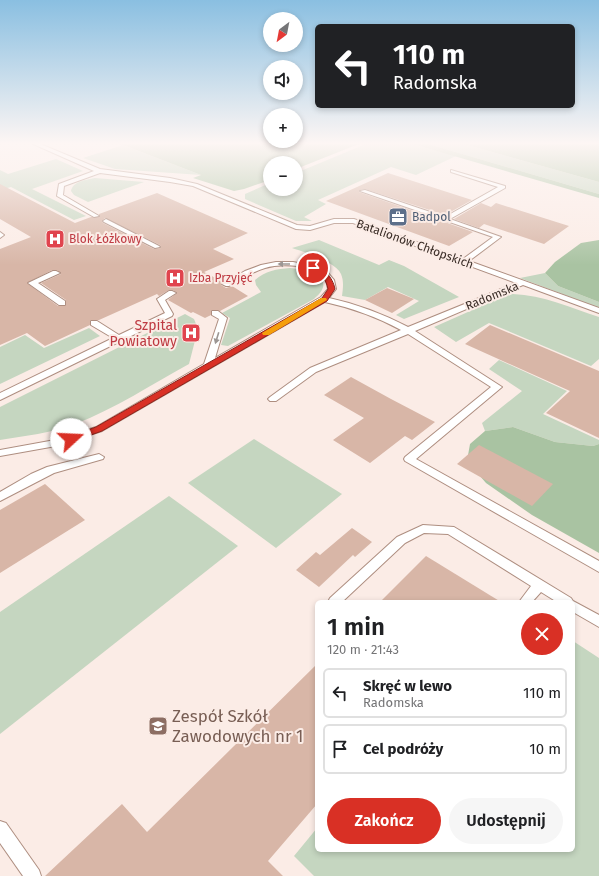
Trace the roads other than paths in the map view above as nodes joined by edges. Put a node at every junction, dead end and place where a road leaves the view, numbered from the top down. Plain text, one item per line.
1 (64, 184) edge
2 (189, 184) edge
3 (493, 184) edge
4 (363, 191) dead end
5 (96, 216) dead end
6 (446, 219) junction
7 (106, 221) dead end
8 (157, 246) dead end
9 (464, 261) junction
10 (56, 274) dead end
11 (522, 283) junction
12 (226, 284) dead end
13 (172, 293) dead end
14 (324, 299) junction
15 (62, 303) dead end
16 (599, 311) edge
17 (216, 313) dead end
18 (94, 323) dead end
19 (409, 331) junction
20 (120, 339) junction
21 (208, 367) junction
22 (0, 397) edge
23 (273, 399) dead end
24 (0, 453) edge
25 (99, 458) dead end
26 (0, 497) edge
27 (599, 567) edge
28 (539, 585) junction
29 (336, 600) edge
30 (527, 600) edge
31 (564, 600) edge
32 (575, 607) edge
33 (599, 622) edge
34 (0, 829) edge
35 (33, 876) edge

1 - 5 lane
2 - 9 lane, Batalionów Chłopskich
3 - 6 lane
4 - 6 lane
6 - 9 lane
7 - 8 lane
9 - 11 lane, Batalionów Chłopskich
10 - 15 lane
11 - 16 lane, Radomska
11 - 19 lane, Radomska
14 -> 12 lane
13 - 20 lane
14 - 19 lane
14 - 21 lane
17 -> 21 lane
18 - 20 lane
19 - 23 lane, Radomska
19 - 27 lane
20 - 22 lane
21 - 24 lane
25 - 26 lane
28 - 29 lane
28 - 30 lane
28 - 31 lane
32 - 33 lane
34 - 35 lane

